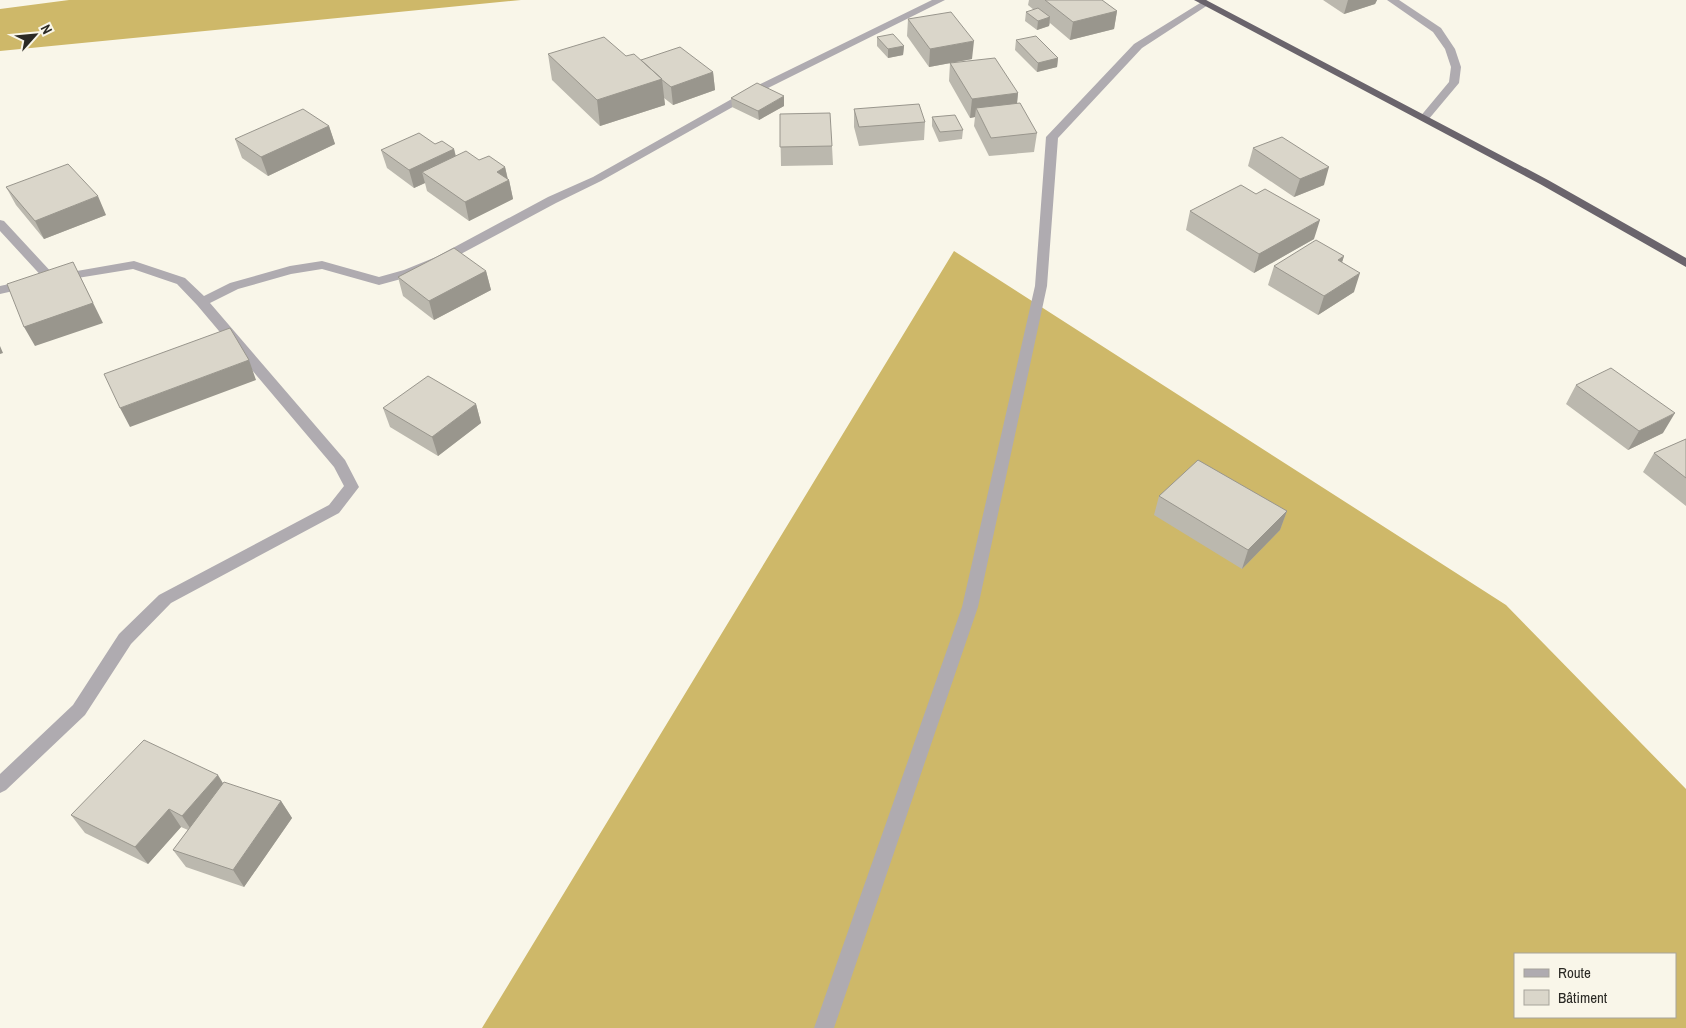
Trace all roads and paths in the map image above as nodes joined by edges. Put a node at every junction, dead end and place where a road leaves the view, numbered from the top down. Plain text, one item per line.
1 (940, 0) edge
2 (1392, 0) edge
3 (1202, 1) edge
4 (1424, 118) junction
5 (0, 224) edge
6 (1686, 263) edge
7 (50, 278) junction
8 (0, 290) edge
9 (202, 302) junction
10 (0, 785) edge
11 (824, 1028) edge

1 - 9 street
2 - 4 street
3 - 4 highway
3 - 11 street
4 - 6 highway
5 - 7 street
7 - 8 street
7 - 9 street
9 - 10 street

